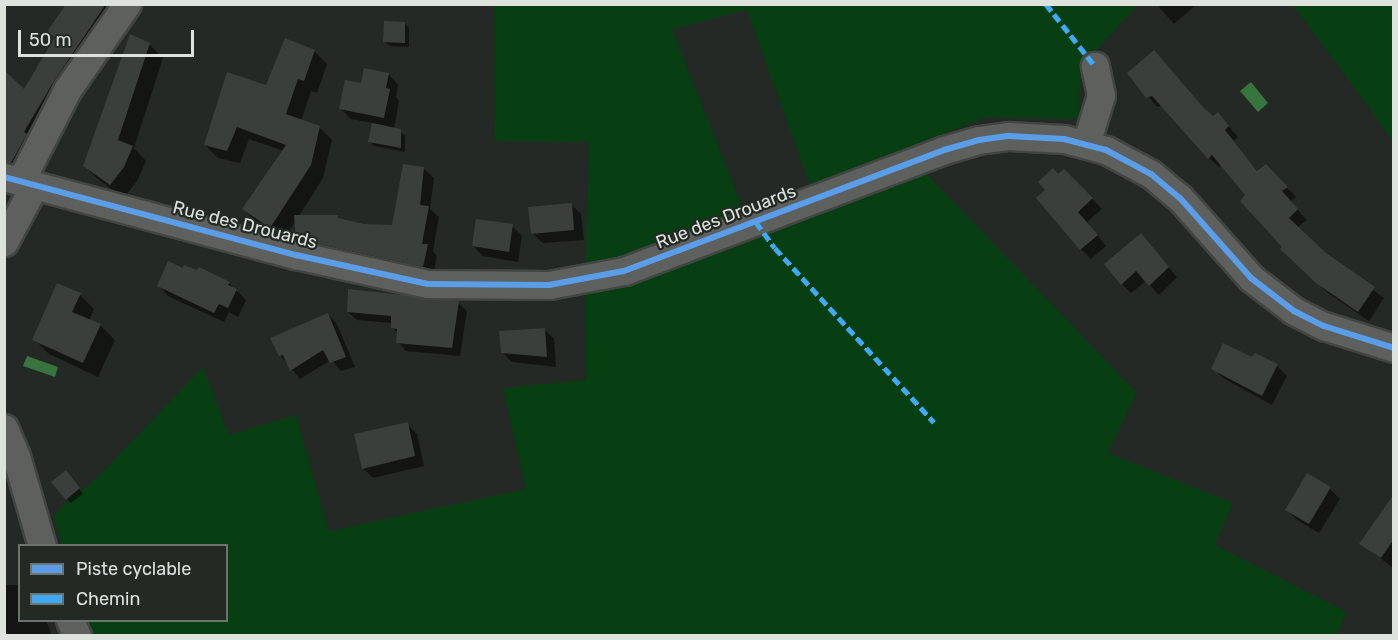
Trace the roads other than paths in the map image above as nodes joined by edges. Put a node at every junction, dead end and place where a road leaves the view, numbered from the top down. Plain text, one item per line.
1 (127, 4) edge
2 (1095, 66) dead end
3 (1086, 144) junction
4 (19, 182) edge
5 (4, 243) edge
6 (1394, 348) edge
7 (4, 428) edge
8 (41, 544) edge
9 (70, 622) edge
10 (77, 636) edge

1 - 4 street
2 - 3 street
3 - 4 street, Rue des Drouards
3 - 6 street, Rue des Drouards
4 - 5 street
7 - 8 street
9 - 10 street

